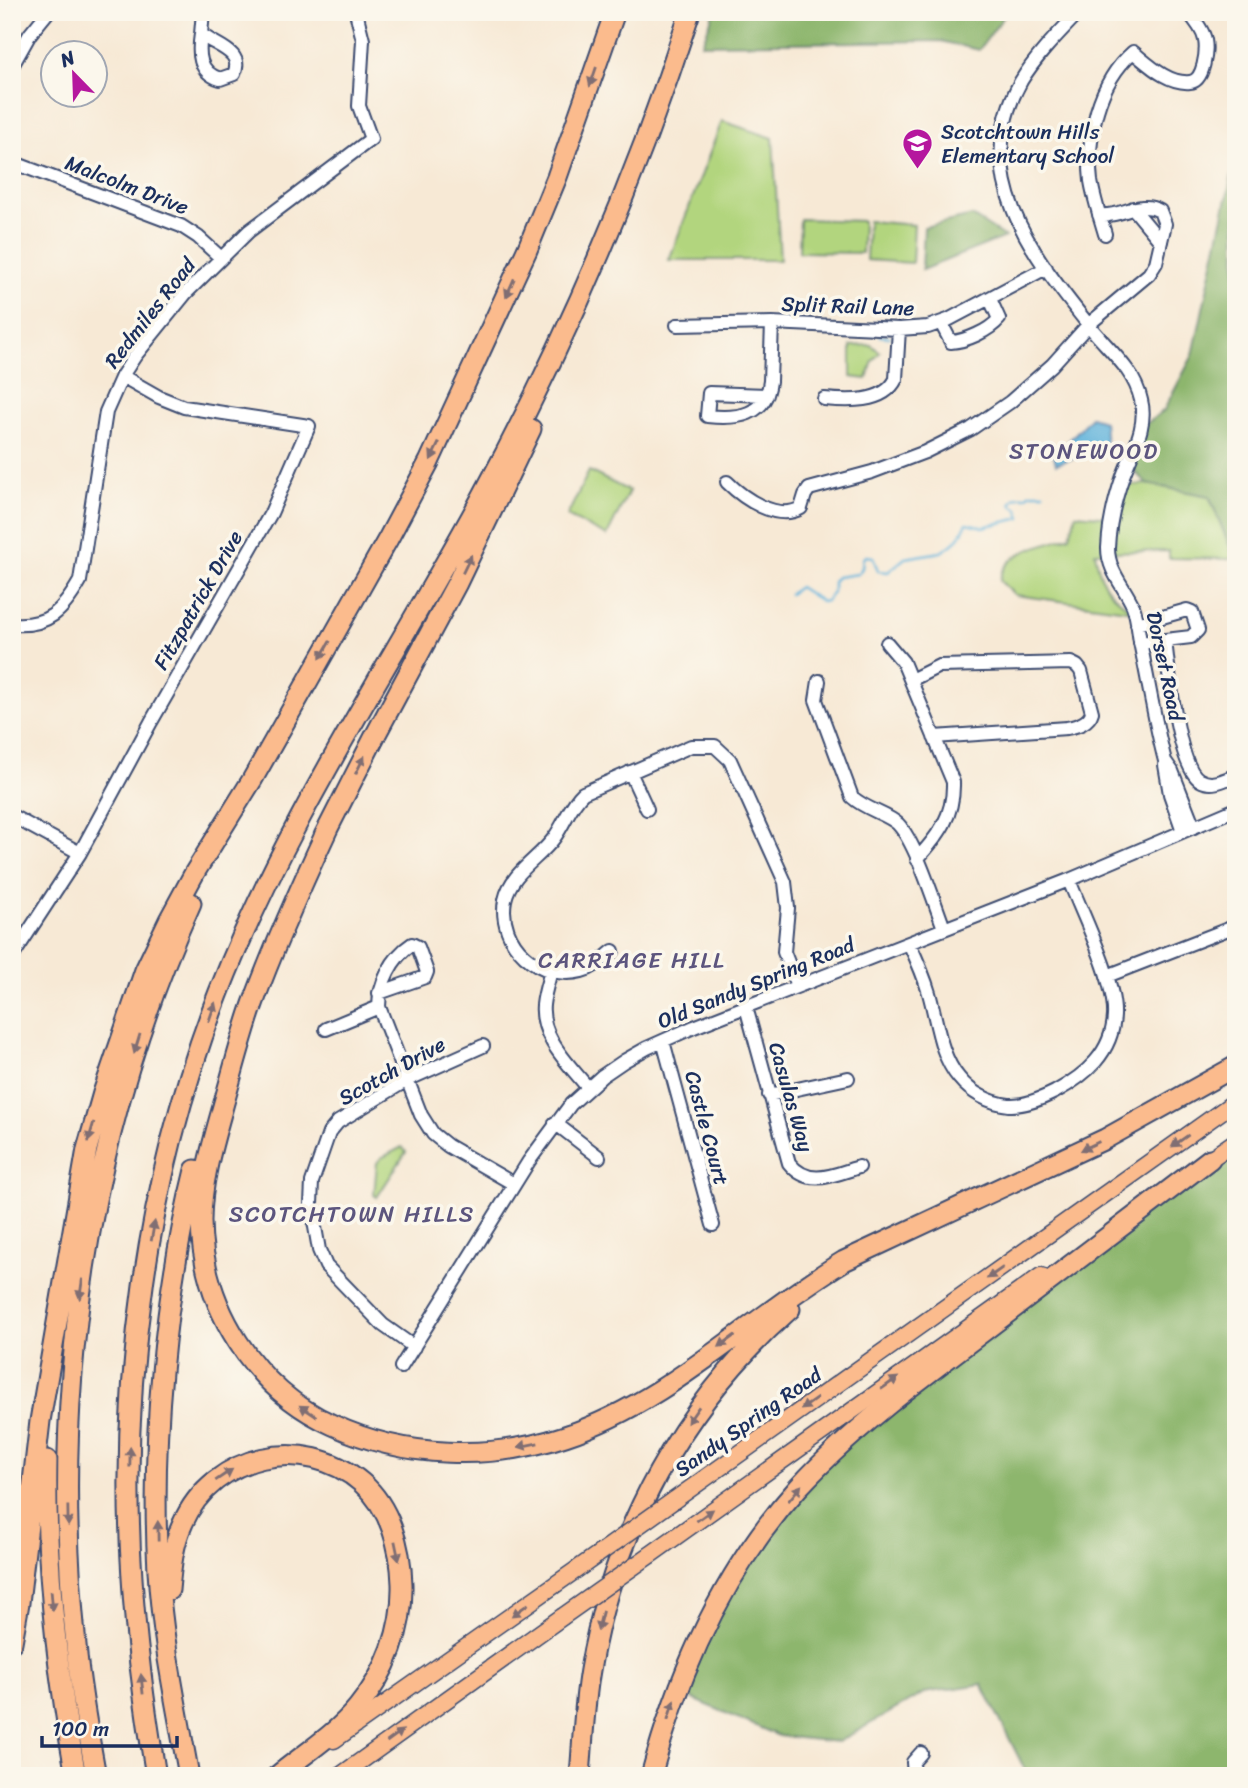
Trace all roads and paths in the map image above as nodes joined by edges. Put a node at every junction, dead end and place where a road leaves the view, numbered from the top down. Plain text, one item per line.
1 (48, 12) edge
2 (203, 12) edge
3 (356, 12) edge
4 (615, 12) edge
5 (690, 12) edge
6 (1079, 12) edge
7 (1188, 12) edge
8 (201, 34) dead end
9 (12, 66) edge
10 (12, 162) edge
11 (1133, 208) junction
12 (1099, 215) junction
13 (1105, 234) dead end
14 (1161, 242) junction
15 (220, 257) junction
16 (1046, 268) junction
17 (583, 291) junction
18 (990, 299) junction
19 (772, 323) junction
20 (941, 323) junction
21 (677, 325) dead end
22 (1088, 325) junction
23 (899, 329) junction
24 (122, 376) junction
25 (767, 396) junction
26 (824, 399) dead end
27 (727, 482) dead end
28 (12, 624) edge
29 (1138, 624) junction
30 (1165, 640) junction
31 (887, 643) dead end
32 (1140, 643) junction
33 (911, 680) junction
34 (819, 681) dead end
35 (934, 737) junction
36 (1185, 753) junction
37 (1165, 761) junction
38 (630, 772) junction
39 (1236, 775) edge
40 (252, 779) junction
41 (647, 809) dead end
42 (1236, 809) edge
43 (12, 816) edge
44 (329, 826) junction
45 (1189, 829) junction
46 (80, 853) junction
47 (917, 859) junction
48 (1069, 880) junction
49 (1236, 926) edge
50 (944, 928) junction
51 (909, 943) junction
52 (613, 951) dead end
53 (12, 957) edge
54 (551, 971) junction
55 (1107, 976) junction
56 (797, 986) junction
57 (379, 993) dead end
58 (379, 1007) junction
59 (746, 1007) junction
60 (326, 1029) dead end
61 (663, 1041) junction
62 (483, 1046) dead end
63 (1236, 1066) edge
64 (848, 1078) dead end
65 (407, 1080) junction
66 (588, 1088) junction
67 (769, 1095) junction
68 (1236, 1101) edge
69 (555, 1123) junction
70 (1236, 1140) edge
71 (599, 1157) dead end
72 (1210, 1158) junction
73 (859, 1167) dead end
74 (514, 1184) junction
75 (713, 1225) dead end
76 (910, 1229) junction
77 (62, 1288) junction
78 (414, 1347) junction
79 (401, 1367) dead end
80 (12, 1642) edge
81 (921, 1753) dead end
82 (188, 1772) edge
83 (76, 1776) edge
84 (96, 1776) edge
85 (156, 1776) edge
86 (277, 1776) edge
87 (284, 1776) edge
88 (340, 1776) edge
89 (580, 1776) edge
90 (651, 1776) edge
91 (914, 1776) edge

1 - 9 street
2 - 8 street
3 - 15 street, Redmiles Road
4 -> 40 highway
5 - 17 highway
6 - 16 street, Dorset Road
7 - 12 street
10 - 15 street, Malcolm Drive
11 - 12 street
11 - 14 street
11 - 14 street
12 - 13 street
14 - 22 street
15 - 24 street, Redmiles Road
16 - 18 street, Split Rail Lane
16 - 22 street, Dorset Road
44 -> 17 highway
85 -> 17 highway
18 - 20 street, Split Rail Lane
18 - 20 street
19 - 21 street, Split Rail Lane
19 - 23 street, Split Rail Lane
19 - 25 street
20 - 23 street, Split Rail Lane
22 - 27 street
22 - 29 street, Dorset Road
23 - 26 street
24 - 28 street, Redmiles Road
24 - 46 street, Fitzpatrick Drive
25 - 25 street
29 - 30 street
29 - 32 street, Dorset Road
30 - 32 street
30 - 36 street
31 - 33 street
32 - 37 street, Dorset Road
33 - 35 street
33 - 35 street
34 - 47 street
35 - 47 street
36 - 37 street
36 - 39 street
37 - 45 street, Dorset Road
38 - 41 street
38 - 54 street
38 - 56 street
40 -> 77 highway
40 -> 84 highway
42 - 45 street, Old Sandy Spring Road
43 - 46 street
76 -> 44 highway
82 -> 44 highway
45 - 48 street, Old Sandy Spring Road
46 - 53 street, Fitzpatrick Drive
47 - 50 street
48 - 50 street, Old Sandy Spring Road
48 - 55 street
49 - 55 street
50 - 51 street, Old Sandy Spring Road
51 - 55 street
51 - 56 street, Old Sandy Spring Road
52 - 54 street
54 - 66 street
56 - 59 street, Old Sandy Spring Road
57 - 58 street
58 - 60 street
58 - 65 street
59 - 61 street, Old Sandy Spring Road
59 - 67 street, Casulas Way
61 - 66 street, Old Sandy Spring Road
61 - 75 street, Castle Court
62 - 65 street, Scotch Drive
63 -> 76 highway
64 - 67 street
65 - 74 street
65 - 78 street, Scotch Drive
66 - 69 street, Old Sandy Spring Road
67 - 73 street, Casulas Way
68 -> 87 main road, Sandy Spring Road, bridge
69 - 71 street
69 - 74 street, Old Sandy Spring Road
70 - 72 main road
88 -> 72 main road, bridge
90 -> 72 highway
74 - 78 street, Old Sandy Spring Road
76 -> 89 highway
77 - 80 highway
77 -> 83 highway
78 - 79 street, Old Sandy Spring Road
81 - 91 street
82 -> 86 highway

